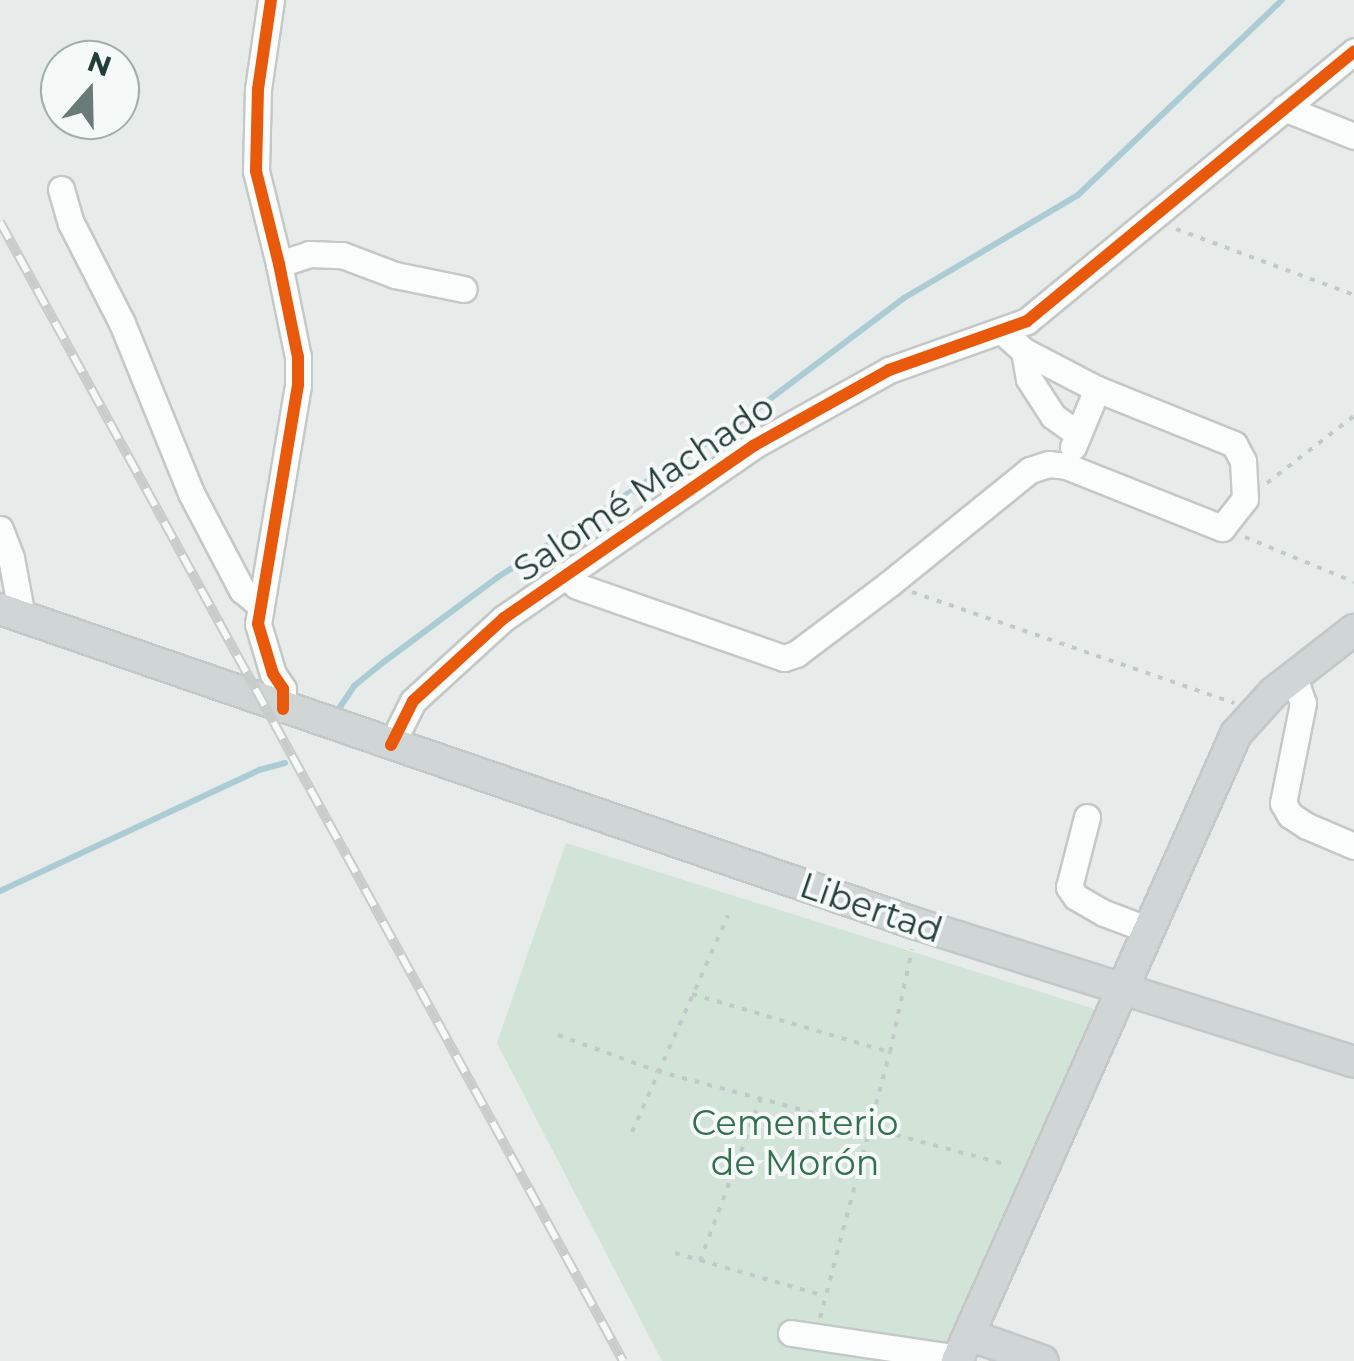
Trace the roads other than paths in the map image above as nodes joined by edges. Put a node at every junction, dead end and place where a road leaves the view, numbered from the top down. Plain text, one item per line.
1 (271, 0) edge
2 (1354, 51) edge
3 (1284, 108) junction
4 (1354, 136) edge
5 (61, 188) dead end
6 (280, 264) junction
7 (464, 289) dead end
8 (1003, 332) junction
9 (1024, 351) junction
10 (1097, 389) junction
11 (1078, 434) junction
12 (1066, 466) junction
13 (0, 529) edge
14 (564, 575) junction
15 (260, 605) junction
16 (11, 613) edge
17 (1354, 630) edge
18 (1294, 676) junction
19 (283, 709) junction
20 (392, 745) junction
21 (1086, 817) dead end
22 (1354, 846) edge
23 (1148, 930) junction
24 (1122, 991) junction
25 (1354, 1062) edge
26 (803, 1335) road end
27 (961, 1351) edge
28 (1044, 1361) edge

1 - 6 street
2 - 3 street, Salomé Machado
3 - 4 street
3 - 8 street, Salomé Machado
5 - 15 street
6 - 7 street
6 - 15 street
8 - 9 street
8 - 14 street, Salomé Machado
9 - 10 street
9 - 11 street
10 - 11 street
10 - 12 street
11 - 12 street
12 - 14 street
13 - 16 street
14 - 20 street, Salomé Machado
15 - 19 street
16 - 19 main road, Libertad
17 - 18 main road
18 - 22 street
18 - 23 main road
19 - 20 main road, Libertad
20 - 24 main road, Libertad
21 - 23 street
23 - 24 main road
24 - 25 main road, Libertad
24 - 27 main road
26 - 27 street
27 - 28 main road

